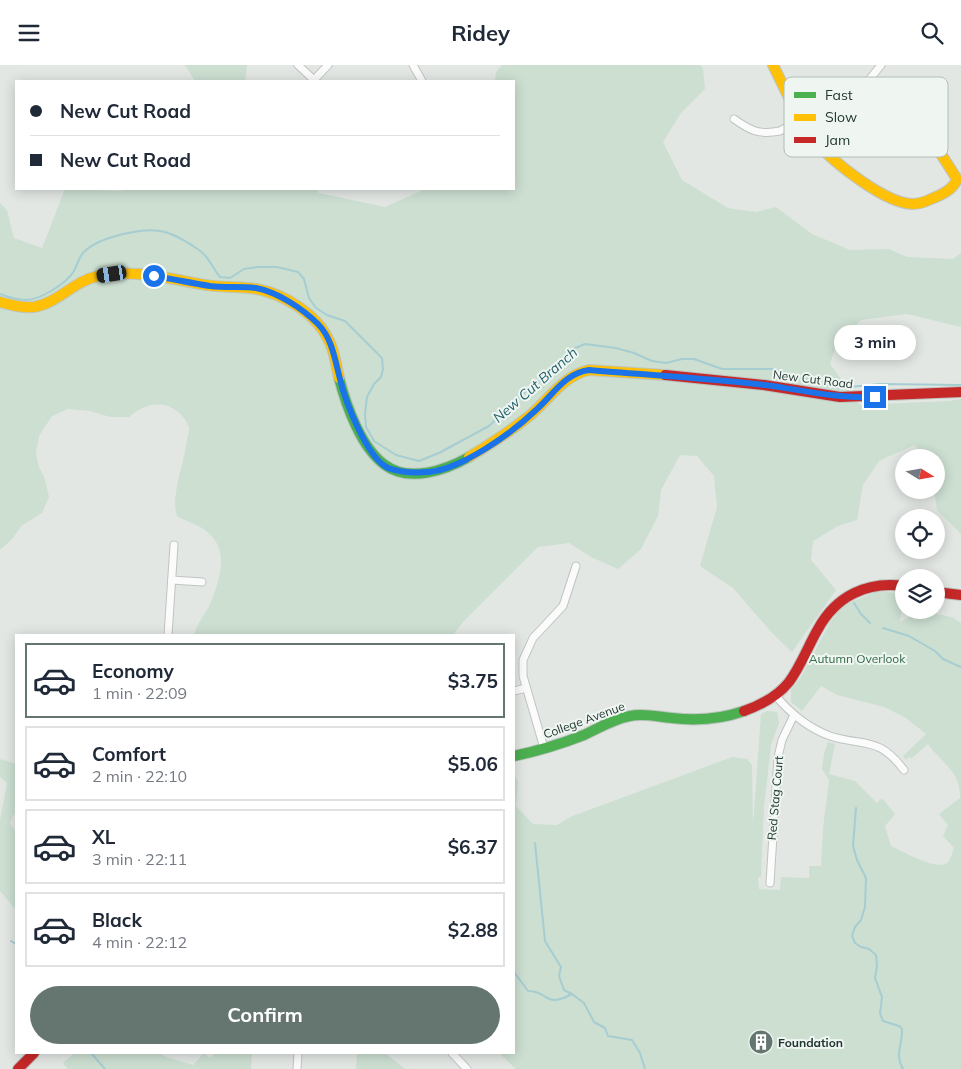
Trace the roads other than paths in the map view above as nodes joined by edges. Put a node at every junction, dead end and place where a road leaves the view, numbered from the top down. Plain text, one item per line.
1 (298, 65) edge
2 (328, 65) edge
3 (413, 65) edge
4 (773, 65) edge
5 (881, 65) edge
6 (871, 77) edge
7 (421, 80) edge
8 (784, 85) edge
9 (734, 119) dead end
10 (784, 129) edge
11 (831, 157) edge
12 (943, 157) edge
13 (0, 302) edge
14 (961, 392) edge
15 (174, 545) dead end
16 (576, 566) dead end
17 (172, 580) junction
18 (202, 582) dead end
19 (895, 585) edge
20 (945, 593) edge
21 (961, 595) edge
22 (168, 634) edge
23 (526, 687) junction
24 (515, 691) edge
25 (775, 695) junction
26 (794, 715) junction
27 (544, 748) junction
28 (515, 756) edge
29 (904, 770) dead end
30 (770, 883) dead end
31 (33, 1054) edge
32 (298, 1054) edge
33 (453, 1054) edge
34 (18, 1069) edge
35 (297, 1069) edge
36 (467, 1069) edge

1 - 2 street
3 - 7 street
4 - 8 street
5 - 6 street
9 - 10 street
11 - 12 street
13 - 14 street, New Cut Road
15 - 17 street
16 - 23 street
17 - 18 street
17 - 22 street
19 - 25 street, College Avenue
20 - 21 street
23 - 24 street
23 - 27 street
25 - 26 street
25 - 27 street, College Avenue
26 - 29 street
26 - 30 street, Red Stag Court
27 - 28 street, College Avenue
31 - 34 street
32 - 35 street
33 - 36 street

